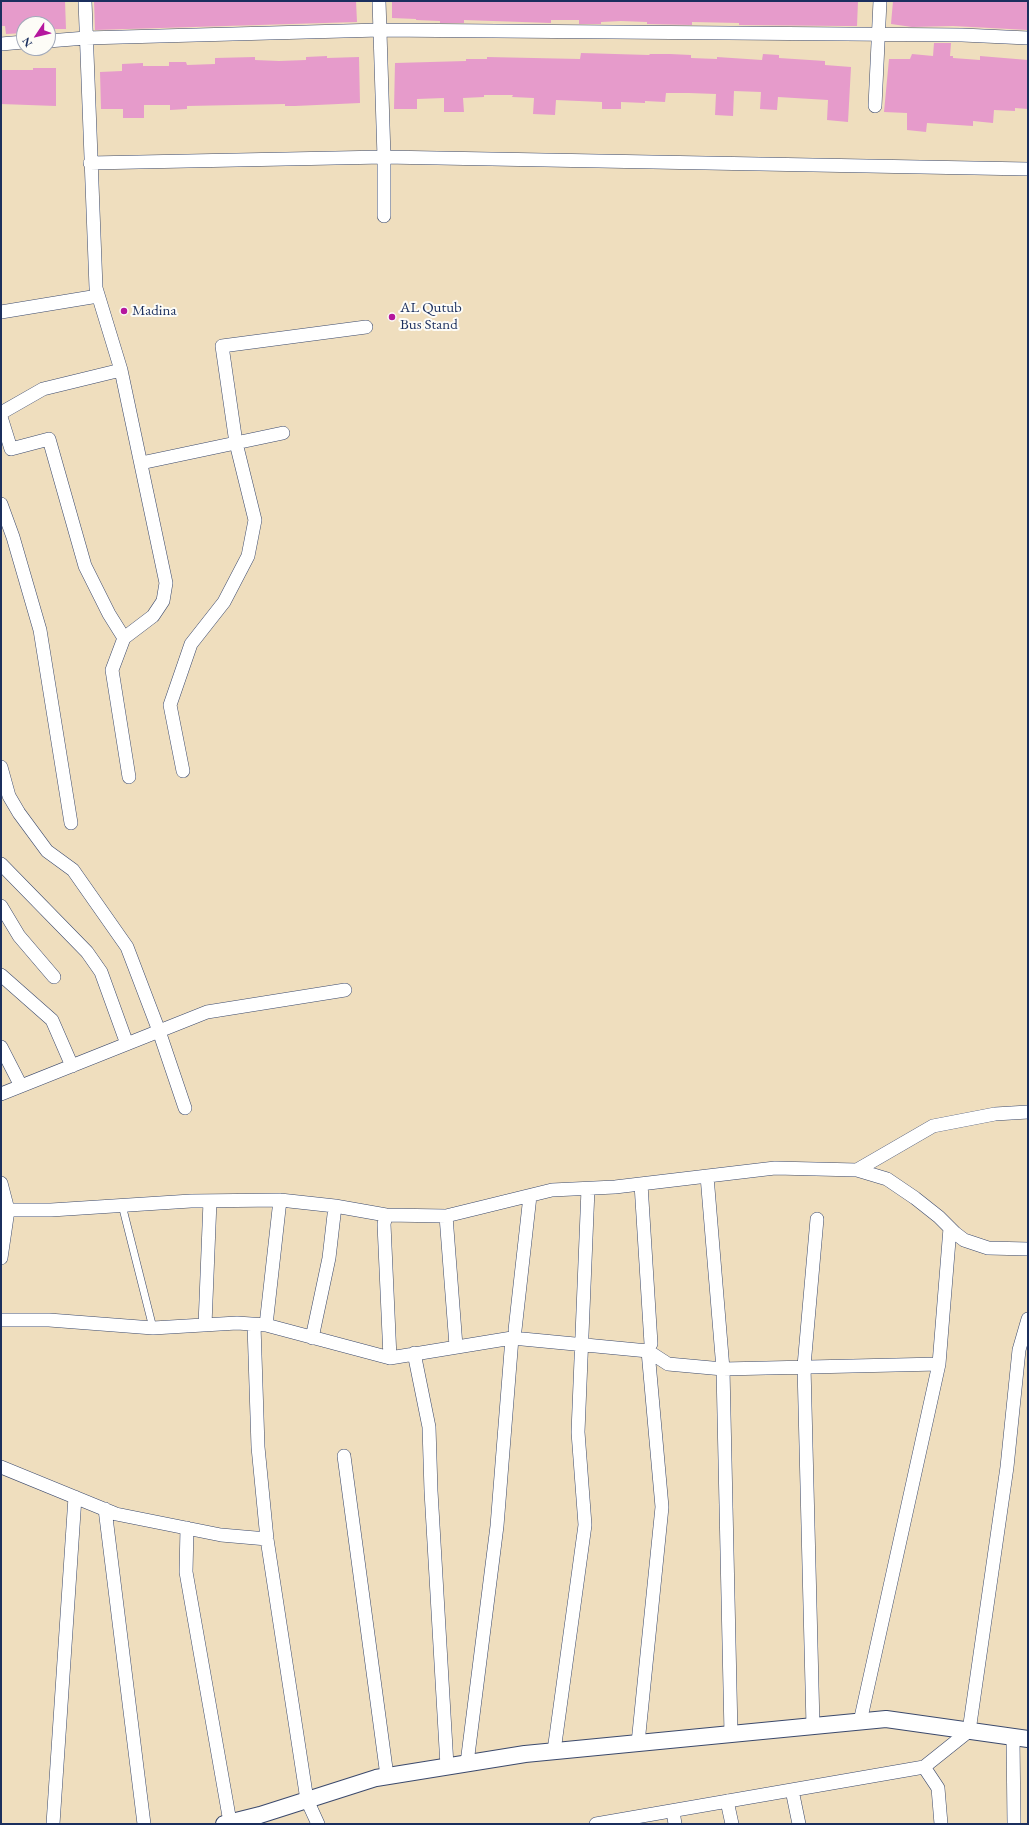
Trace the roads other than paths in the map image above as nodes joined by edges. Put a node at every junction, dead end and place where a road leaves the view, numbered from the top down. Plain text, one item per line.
1 (85, 1) edge
2 (379, 1) edge
3 (880, 1) edge
4 (380, 30) junction
5 (878, 35) junction
6 (86, 38) junction
7 (1028, 38) edge
8 (56, 40) edge
9 (16, 43) edge
10 (1, 44) edge
11 (875, 106) dead end
12 (384, 157) junction
13 (90, 164) junction
14 (1028, 169) edge
15 (384, 216) dead end
16 (98, 296) junction
17 (1, 312) edge
18 (366, 327) dead end
19 (121, 370) junction
20 (1, 413) edge
21 (1, 417) edge
22 (282, 433) dead end
23 (236, 443) junction
24 (141, 463) junction
25 (1, 504) edge
26 (124, 638) junction
27 (2, 772) edge
28 (183, 772) dead end
29 (129, 777) dead end
30 (71, 823) dead end
31 (1, 864) edge
32 (1, 906) edge
33 (1, 975) edge
34 (54, 978) dead end
35 (345, 990) dead end
36 (159, 1031) junction
37 (127, 1044) junction
38 (1, 1047) edge
39 (72, 1066) junction
40 (21, 1086) junction
41 (1, 1094) edge
42 (185, 1108) dead end
43 (1028, 1112) edge
44 (857, 1170) junction
45 (707, 1176) junction
46 (1, 1183) edge
47 (641, 1184) junction
48 (588, 1188) junction
49 (530, 1196) junction
50 (280, 1200) junction
51 (210, 1201) junction
52 (122, 1206) junction
53 (335, 1206) junction
54 (8, 1210) junction
55 (386, 1216) junction
56 (446, 1216) junction
57 (818, 1220) dead end
58 (950, 1228) junction
59 (1028, 1249) edge
60 (1, 1258) edge
61 (1028, 1319) edge
62 (1, 1320) edge
63 (205, 1325) junction
64 (260, 1325) junction
65 (153, 1328) junction
66 (514, 1334) junction
67 (312, 1338) junction
68 (456, 1346) junction
69 (582, 1346) junction
70 (650, 1348) junction
71 (414, 1353) junction
72 (390, 1358) junction
73 (939, 1364) junction
74 (804, 1366) junction
75 (723, 1369) junction
76 (344, 1456) dead end
77 (1, 1467) edge
78 (75, 1497) junction
79 (105, 1509) junction
80 (187, 1528) junction
81 (267, 1539) junction
82 (860, 1722) junction
83 (813, 1726) junction
84 (969, 1731) junction
85 (731, 1734) junction
86 (1020, 1738) edge
87 (638, 1743) junction
88 (554, 1751) junction
89 (467, 1763) junction
90 (447, 1766) junction
91 (924, 1767) junction
92 (387, 1776) junction
93 (792, 1790) junction
94 (307, 1800) junction
95 (727, 1801) junction
96 (673, 1811) junction
97 (235, 1822) edge
98 (616, 1822) edge
99 (53, 1824) edge
100 (144, 1824) edge
101 (318, 1824) edge
102 (596, 1824) edge
103 (675, 1824) edge
104 (732, 1824) edge
105 (798, 1824) edge
106 (941, 1824) edge
107 (1014, 1824) edge

1 - 6 street
2 - 4 street
3 - 5 street
4 - 5 street
4 - 6 street
4 - 12 street
5 - 7 street
5 - 11 street
6 - 8 street
6 - 13 street
9 - 10 street
12 - 13 street
12 - 14 street
12 - 15 street
13 - 16 street
16 - 17 street
16 - 19 street
18 - 23 street
19 - 20 street
19 - 24 street
21 - 26 street
22 - 23 street
23 - 24 street
23 - 28 street
24 - 26 street
25 - 30 street
26 - 29 street
27 - 36 street
31 - 37 street
32 - 34 street
33 - 39 street
35 - 36 street
36 - 37 street
36 - 42 street
37 - 39 street
38 - 40 street
39 - 40 street
40 - 41 street
43 - 44 street
44 - 45 street
44 - 58 street
45 - 47 street
45 - 75 street
46 - 54 street
47 - 48 street
47 - 70 street
48 - 49 street
48 - 69 street
49 - 56 street
49 - 66 street
50 - 51 street
50 - 53 street
50 - 64 street
51 - 52 street
51 - 63 street
52 - 54 street
52 - 65 lane
53 - 55 street
53 - 67 street
54 - 60 street
55 - 56 street
55 - 72 street
56 - 68 street
57 - 74 street
58 - 59 street
58 - 73 street
61 - 84 street
62 - 65 street
63 - 64 street
63 - 65 street
64 - 67 street
64 - 81 street
66 - 68 street
66 - 69 street
66 - 89 street
67 - 72 street
68 - 71 street
69 - 70 street
69 - 88 street
70 - 75 street
70 - 87 street
71 - 72 street
71 - 90 street
73 - 74 street
73 - 82 street
74 - 75 street
74 - 83 street
75 - 85 street
76 - 92 street
77 - 78 street
78 - 79 street
78 - 99 street
79 - 80 street
79 - 100 street
80 - 81 street
80 - 97 street
81 - 94 street
82 - 83 street
82 - 84 street
83 - 85 street
84 - 86 street
84 - 91 street
85 - 87 street
86 - 107 street
87 - 88 street
88 - 89 street
89 - 90 street
90 - 92 street
91 - 93 street
91 - 106 street
92 - 94 street
93 - 95 street
93 - 105 street
94 - 97 street
94 - 101 street
95 - 96 street
95 - 104 street
96 - 98 street
96 - 103 street
98 - 102 street

